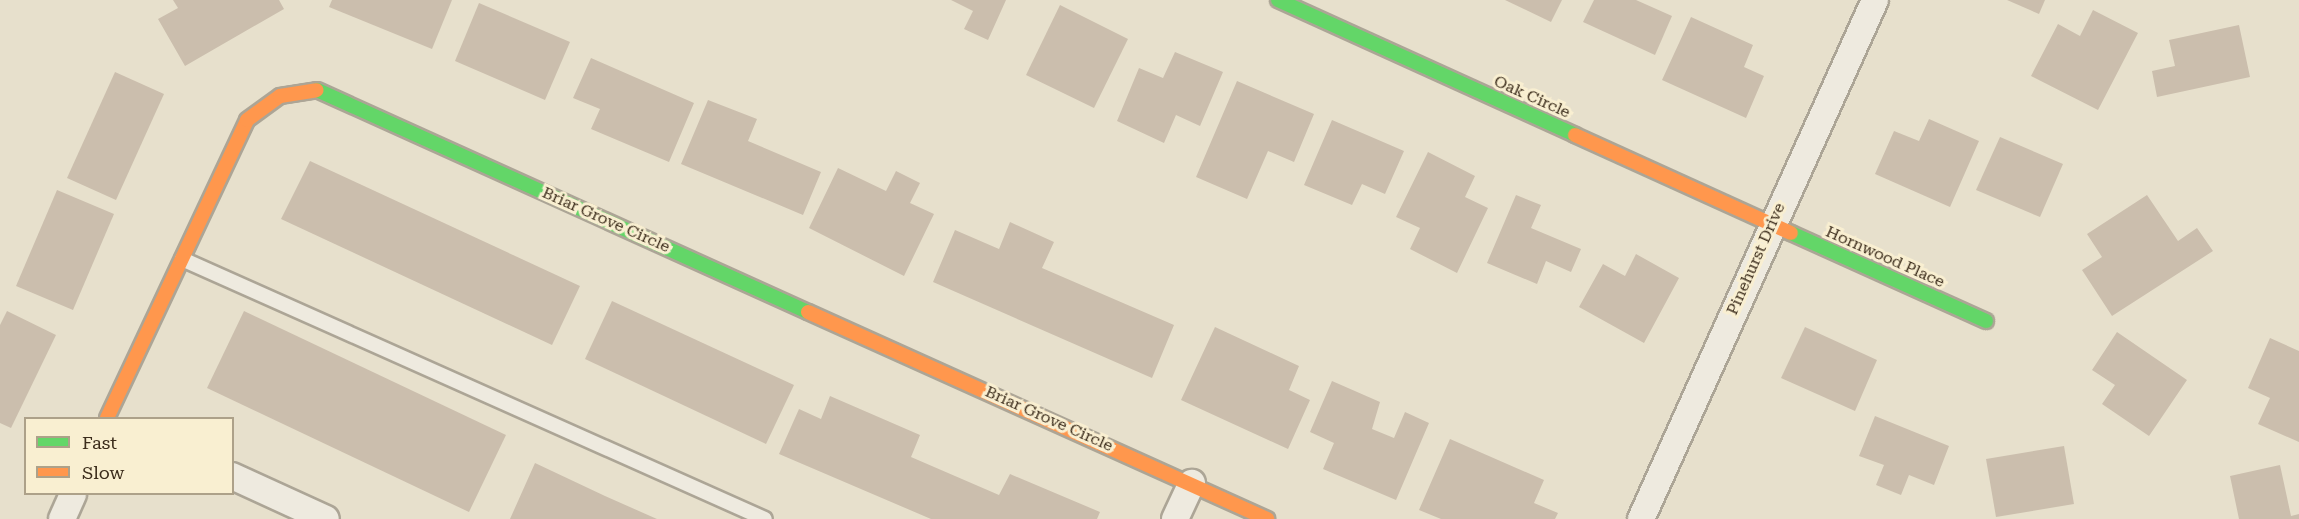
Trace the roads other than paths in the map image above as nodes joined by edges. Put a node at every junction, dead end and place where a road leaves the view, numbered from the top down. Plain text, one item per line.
1 (1278, 0) edge
2 (1875, 0) edge
3 (1772, 224) junction
4 (182, 259) junction
5 (1986, 321) dead end
6 (107, 417) edge
7 (234, 478) edge
8 (1192, 483) junction
9 (74, 495) edge
10 (62, 519) edge
11 (326, 519) edge
12 (765, 519) edge
13 (1175, 519) edge
14 (1267, 519) edge
15 (1641, 519) edge

1 - 3 street, Oak Circle
2 - 3 street, Pinehurst Drive
3 - 5 street, Hornwood Place
3 - 15 street, Pinehurst Drive
4 - 6 street, Briar Grove Circle
4 - 8 street, Briar Grove Circle
4 - 12 lane
7 - 11 street
8 - 13 street
8 - 14 street, Briar Grove Circle
9 - 10 street

